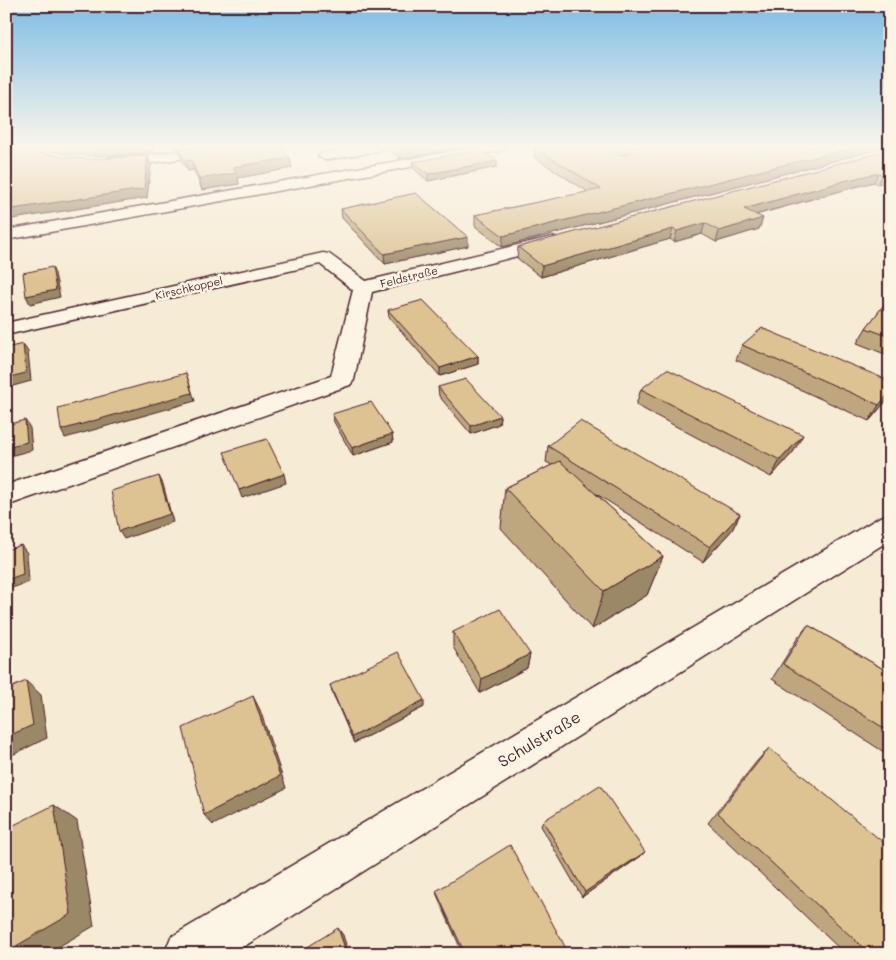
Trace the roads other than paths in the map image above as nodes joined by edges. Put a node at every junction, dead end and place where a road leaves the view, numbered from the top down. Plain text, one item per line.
1 (249, 192) edge
2 (6, 235) edge
3 (570, 237) edge
4 (363, 288) junction
5 (6, 329) edge
6 (6, 496) edge
7 (890, 525) edge
8 (188, 954) edge

1 - 2 street
3 - 4 street, Feldstraße
4 - 5 street, Kirschkoppel
4 - 6 street, Feldstraße
7 - 8 street, Schulstraße

